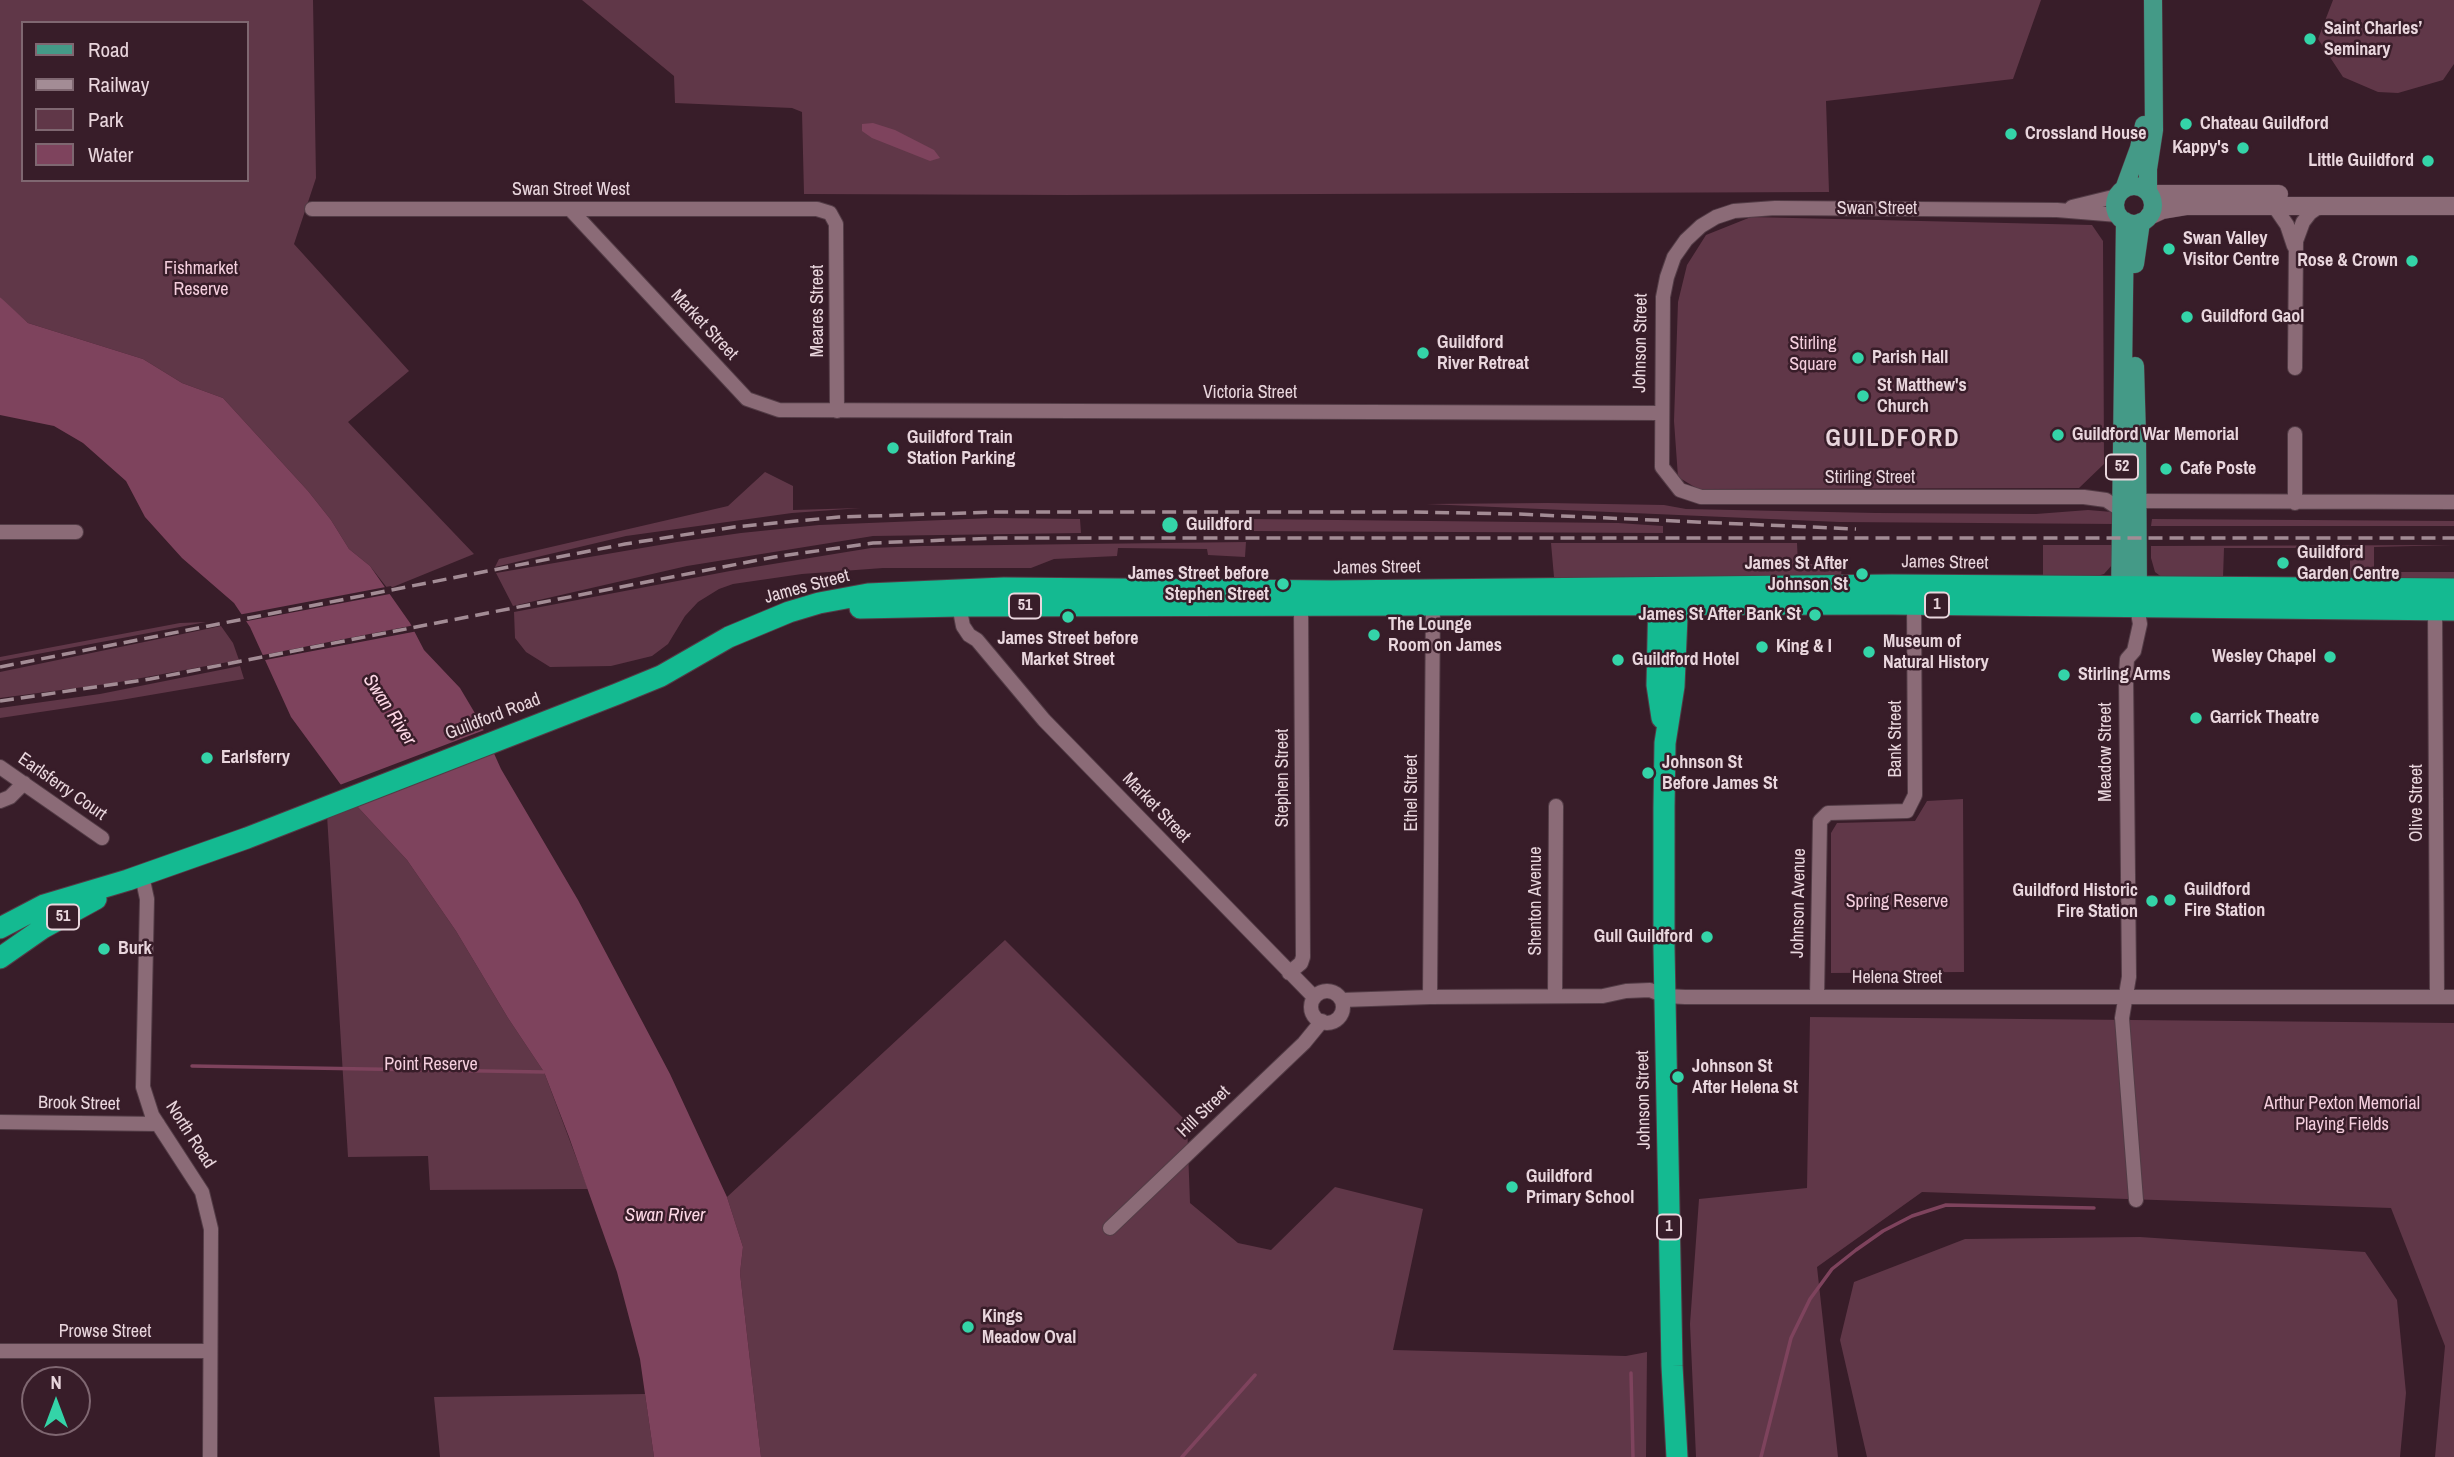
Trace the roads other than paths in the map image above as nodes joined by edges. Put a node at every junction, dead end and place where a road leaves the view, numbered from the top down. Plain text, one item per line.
1 (2144, 0) edge
2 (2153, 0) edge
3 (2121, 192) junction
4 (2149, 193) junction
5 (2454, 196) edge
6 (2274, 206) junction
7 (2320, 206) junction
8 (2454, 206) edge
9 (312, 209) dead end
10 (570, 209) junction
11 (2057, 210) junction
12 (830, 213) joint
13 (2133, 218) junction
14 (1701, 226) joint
15 (2295, 254) junction
16 (2295, 368) dead end
17 (837, 411) junction
18 (1662, 413) junction
19 (2295, 434) dead end
20 (1665, 472) joint
21 (2122, 479) junction
22 (2084, 497) junction
23 (2138, 501) junction
24 (2454, 502) edge
25 (2295, 503) junction
26 (2121, 510) junction
27 (0, 531) edge
28 (76, 532) dead end
29 (1029, 589) junction
30 (2454, 589) edge
31 (1280, 591) junction
32 (1914, 595) junction
33 (1668, 596) junction
34 (2129, 597) junction
35 (962, 598) junction
36 (1434, 598) junction
37 (1104, 606) junction
38 (1301, 606) junction
39 (2445, 610) edge
40 (751, 628) joint
41 (0, 767) edge
42 (24, 783) junction
43 (0, 801) edge
44 (1556, 806) dead end
45 (1828, 813) joint
46 (102, 838) dead end
47 (135, 878) junction
48 (0, 928) edge
49 (0, 958) edge
50 (1289, 973) junction
51 (1555, 996) junction
52 (1665, 996) junction
53 (1314, 997) junction
54 (1430, 997) junction
55 (1817, 997) junction
56 (2437, 997) junction
57 (2454, 997) edge
58 (2126, 998) junction
59 (1342, 1000) junction
60 (1322, 1021) junction
61 (0, 1122) edge
62 (158, 1125) junction
63 (2136, 1200) dead end
64 (1110, 1228) dead end
65 (0, 1351) edge
66 (210, 1352) junction
67 (210, 1457) edge
68 (1677, 1457) edge

1 - 3 main road, 52
2 - 4 main road, 52
3 - 4 main road
3 - 11 street, Swan Street
3 - 13 main road, 52
4 - 5 street
4 - 13 main road, 52
6 - 7 street, Swan Street
6 - 13 street, Swan Street
6 - 15 street
7 - 8 street, Swan Street
7 - 15 street
9 - 10 street, Swan Street West
10 - 12 street, Swan Street West
10 - 17 street, Market Street
11 - 13 street, Swan Street
11 - 14 street, Swan Street
12 - 17 street, Meares Street
13 - 21 main road, Meadow Street / 52
13 - 23 main road, Meadow Street / 52
14 - 18 street, Johnson Street
15 - 16 street
17 - 18 street, Victoria Street
18 - 20 street, Johnson Street
19 - 25 street
20 - 22 street, Stirling Street
21 - 22 street, Stirling Street
21 - 26 main road, Meadow Street / 52
22 - 26 street, Stirling Street
23 - 25 street
23 - 34 main road, Meadow Street / 52
24 - 25 street
26 - 34 main road, Meadow Street / 52
27 - 28 street
29 - 31 highway, James Street / 51
29 - 35 highway, James Street / 51
29 - 37 highway
30 - 34 highway, James Street / 1
31 - 36 highway, James Street / 51
31 - 38 street
32 - 33 highway, James Street / 1
32 - 34 highway, James Street / 1
32 - 45 street, Bank Street
33 - 36 highway, James Street / 51
33 - 52 highway, Johnson Street / 1
34 - 39 highway, James Street / 1
34 - 58 street, Meadow Street
35 - 37 highway, James Street / 51
35 - 40 highway, James Street / 51
35 - 50 street, Market Street
36 - 38 highway, James Street / 51
36 - 54 street, Ethel Street
37 - 38 highway, James Street / 51
38 - 50 street, Stephen Street
39 - 56 street, Olive Street
40 - 47 highway, Guildford Road / 51
41 - 42 street, Earlsferry Court
42 - 43 street
42 - 46 street, Earlsferry Court
44 - 51 street, Shenton Avenue
45 - 55 street, Johnson Avenue
47 - 48 highway, Guildford Road / 51
47 - 49 highway, Guildford Road / 51
47 - 62 street, North Road
50 - 53 street, Market Street
51 - 52 street, Helena Street
51 - 54 street, Helena Street
52 - 55 street, Helena Street
52 - 68 highway, Johnson Street / 1
53 - 59 street
53 - 60 street
54 - 59 street, Helena Street
55 - 58 street, Helena Street
56 - 57 street, Helena Street
56 - 58 street, Helena Street
58 - 63 street, Meadow Street
59 - 60 street
60 - 64 street, Hill Street
61 - 62 street, Brook Street
62 - 66 street, North Road
65 - 66 street, Prowse Street
66 - 67 street, North Road

